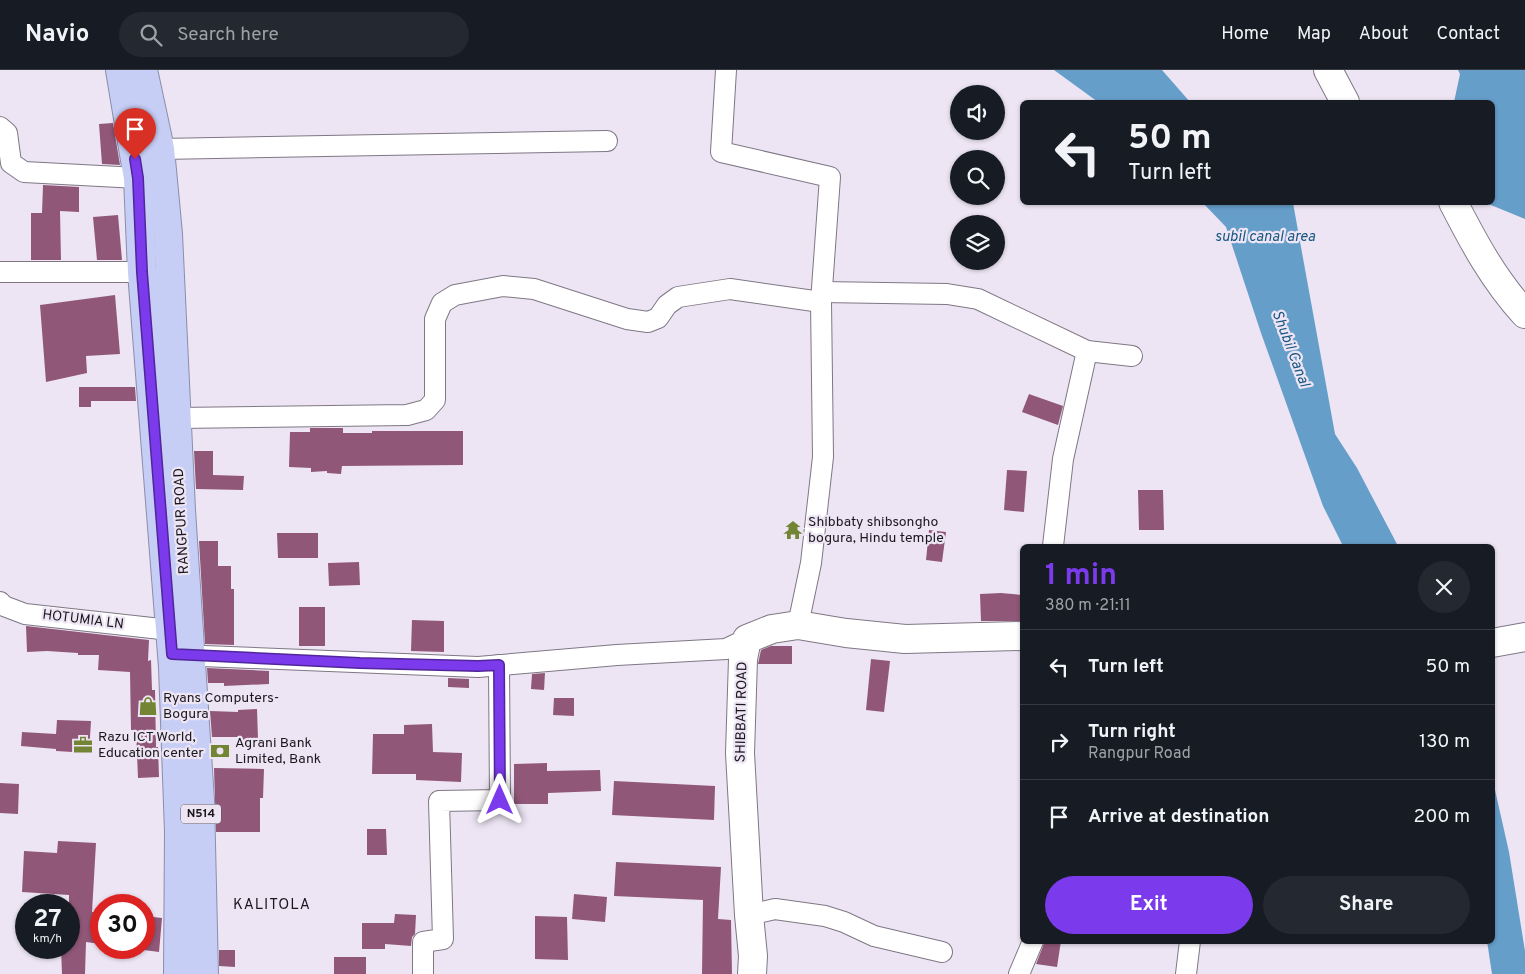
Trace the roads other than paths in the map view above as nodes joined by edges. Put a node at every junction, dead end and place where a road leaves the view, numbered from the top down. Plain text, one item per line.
1 (120, 70) edge
2 (143, 70) edge
3 (726, 70) edge
4 (1328, 70) edge
5 (1344, 100) edge
6 (0, 127) edge
7 (607, 141) dead end
8 (160, 149) junction
9 (138, 178) junction
10 (1454, 205) edge
11 (0, 272) edge
12 (142, 272) junction
13 (821, 297) junction
14 (1525, 314) edge
15 (1087, 351) junction
16 (1132, 356) dead end
17 (177, 418) junction
18 (1053, 544) edge
19 (0, 602) edge
20 (798, 625) junction
21 (1020, 636) edge
22 (1525, 637) edge
23 (747, 639) junction
24 (1495, 642) edge
25 (177, 647) junction
26 (499, 665) junction
27 (749, 915) junction
28 (1032, 944) edge
29 (1190, 944) edge
30 (942, 952) dead end
31 (178, 974) edge
32 (204, 974) edge
33 (423, 974) edge
34 (752, 974) edge
35 (1019, 974) edge
36 (1186, 974) edge

1 - 9 highway, RANGPUR ROAD / N514
2 - 8 highway, RANGPUR ROAD / N514
3 - 13 street
4 - 5 street
6 - 9 street
7 - 8 street
8 - 17 highway, RANGPUR ROAD / N514
9 - 12 highway, RANGPUR ROAD / N514
10 - 14 street
11 - 12 street
12 - 25 highway, RANGPUR ROAD / N514
13 - 15 street
13 - 17 street
13 - 20 street
15 - 16 street
15 - 18 street
17 - 25 highway, RANGPUR ROAD / N514
19 - 25 street, HOTUMIA LN
20 - 21 street
20 - 23 street
22 - 24 street
23 - 26 street, HOTUMIA LN
23 - 27 street, SHIBBATI ROAD
25 - 26 street, HOTUMIA LN
25 - 31 highway, RANGPUR ROAD / N514
25 - 32 highway, RANGPUR ROAD / N514
26 - 33 street
27 - 30 street
27 - 34 street, SHIBBATI ROAD
28 - 35 street
29 - 36 street

